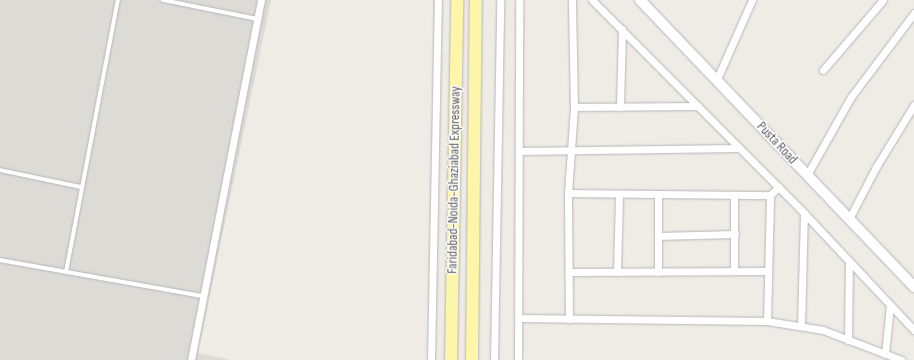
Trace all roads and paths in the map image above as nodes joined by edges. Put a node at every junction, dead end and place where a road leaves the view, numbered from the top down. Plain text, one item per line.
1 (118, 0) edge
2 (163, 0) edge
3 (261, 0) edge
4 (438, 0) edge
5 (457, 0) edge
6 (476, 0) edge
7 (500, 0) edge
8 (519, 0) edge
9 (572, 0) edge
10 (592, 0) edge
11 (640, 0) edge
12 (752, 0) edge
13 (883, 0) edge
14 (914, 12) edge
15 (258, 19) junction
16 (622, 29) junction
17 (823, 70) dead end
18 (717, 79) junction
19 (698, 106) junction
20 (914, 106) edge
21 (574, 107) junction
22 (620, 107) junction
23 (739, 148) junction
24 (519, 151) junction
25 (569, 152) junction
26 (0, 170) edge
27 (807, 175) junction
28 (81, 187) junction
29 (778, 187) junction
30 (568, 193) junction
31 (619, 194) junction
32 (658, 194) junction
33 (770, 195) junction
34 (734, 196) junction
35 (804, 213) junction
36 (849, 219) junction
37 (735, 234) junction
38 (658, 236) junction
39 (0, 260) edge
40 (849, 263) junction
41 (734, 270) junction
42 (768, 270) junction
43 (66, 272) junction
44 (571, 272) junction
45 (617, 272) junction
46 (658, 272) junction
47 (914, 287) edge
48 (204, 296) junction
49 (890, 305) junction
50 (519, 318) junction
51 (569, 319) junction
52 (767, 321) junction
53 (801, 326) junction
54 (914, 330) edge
55 (848, 340) junction
56 (885, 354) junction
57 (191, 360) edge
58 (431, 360) edge
59 (451, 360) edge
60 (472, 360) edge
61 (494, 360) edge
62 (518, 360) edge
63 (901, 360) edge

1 - 28 lane
2 - 15 lane
3 - 15 street
4 - 58 street
5 - 59 main road, Faridabad-Noida-Ghaziabad Expressway
6 - 60 main road, Faridabad-Noida-Ghaziabad Expressway
7 - 61 street
8 - 24 street
9 - 21 street
10 - 16 street
11 - 18 street, Pusta Road
12 - 18 street
13 - 17 street
14 - 27 street
15 - 48 street
16 - 19 street
16 - 22 street
18 - 27 street, Pusta Road
19 - 22 street
19 - 23 street
20 - 36 street
21 - 22 street
21 - 25 street
23 - 25 street
23 - 29 street
24 - 25 street
24 - 50 street
25 - 30 street
26 - 28 lane
27 - 36 street, Pusta Road
28 - 43 lane
29 - 33 street
29 - 35 street
30 - 31 street
30 - 44 street
31 - 32 street
31 - 45 street
32 - 34 street
32 - 38 street
33 - 34 street
33 - 42 street
34 - 37 street
35 - 40 street
35 - 53 street
36 - 47 street, Pusta Road
37 - 38 street
37 - 41 street
38 - 46 street
39 - 43 lane
40 - 49 street
40 - 55 street
41 - 42 street
41 - 46 street
42 - 52 street
43 - 48 lane
44 - 45 street
44 - 51 street
45 - 46 street
48 - 57 street
49 - 54 street
49 - 56 street
50 - 51 street
50 - 62 street
51 - 52 street
52 - 53 street
53 - 55 street
55 - 56 street
56 - 63 street

